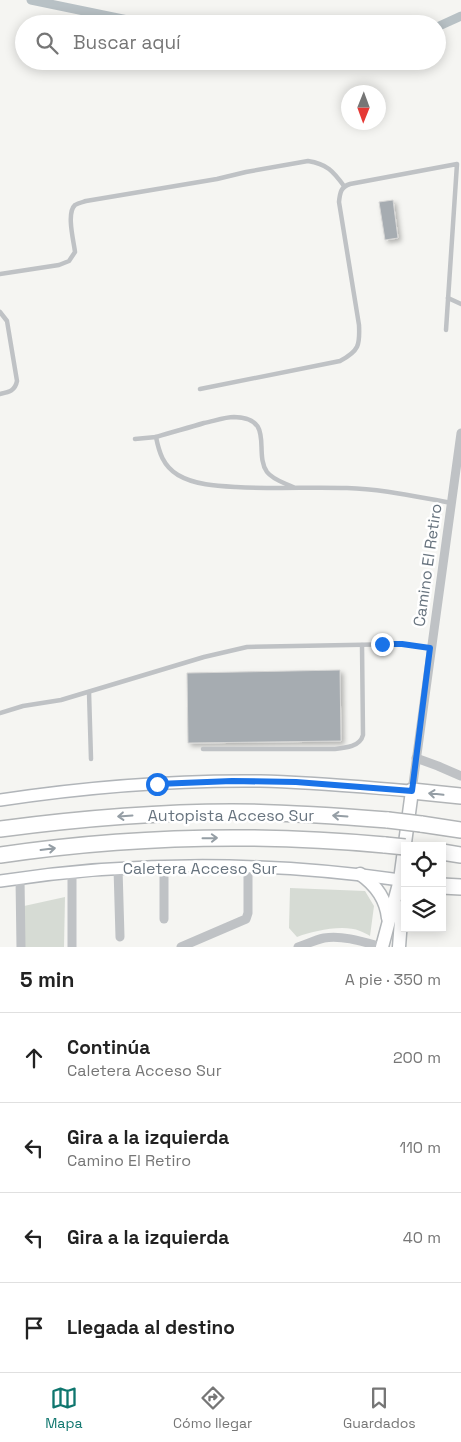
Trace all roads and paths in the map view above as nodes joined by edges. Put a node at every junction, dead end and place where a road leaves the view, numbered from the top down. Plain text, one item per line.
1 (344, 186) junction
2 (458, 188) edge
3 (0, 274) edge
4 (448, 298) junction
5 (461, 304) edge
6 (0, 312) edge
7 (446, 330) dead end
8 (200, 389) dead end
9 (0, 394) edge
10 (461, 432) edge
11 (156, 436) junction
12 (135, 439) dead end
13 (295, 488) junction
14 (452, 503) junction
15 (362, 645) junction
16 (430, 648) junction
17 (89, 692) junction
18 (0, 713) edge
19 (203, 749) dead end
20 (416, 758) junction
21 (91, 759) dead end
22 (461, 776) edge
23 (412, 791) junction
24 (461, 796) edge
25 (0, 800) edge
26 (0, 829) edge
27 (461, 830) edge
28 (406, 842) edge
29 (401, 847) edge
30 (446, 853) edge
31 (0, 855) edge
32 (461, 855) edge
33 (164, 866) junction
34 (248, 866) junction
35 (118, 868) junction
36 (72, 872) junction
37 (360, 874) junction
38 (20, 878) junction
39 (401, 880) edge
40 (0, 882) edge
41 (446, 886) edge
42 (401, 887) edge
43 (461, 888) edge
44 (398, 915) edge
45 (164, 918) dead end
46 (120, 937) dead end
47 (21, 947) edge
48 (72, 947) edge
49 (181, 947) edge
50 (298, 947) edge
51 (382, 947) edge
52 (399, 947) edge

1 - 2 lane
1 - 3 lane
1 - 8 lane
2 - 4 lane
4 - 5 lane
4 - 7 lane
6 - 9 lane
10 - 14 street, Camino El Retiro
11 - 12 lane
11 - 13 lane
11 - 13 lane
13 - 14 lane
14 - 16 street, Camino El Retiro
15 - 16 lane
15 - 17 lane
15 - 19 lane
16 - 20 street, Camino El Retiro
17 - 18 lane
17 - 21 lane
20 - 22 street
20 - 23 street, Camino El Retiro
24 -> 23 highway
23 - 25 main road
23 - 28 main road
27 -> 26 highway, Autopista Acceso Sur, bridge
31 -> 29 highway, Autopista Acceso Sur, bridge
30 - 32 highway
33 - 34 main road, Caletera Acceso Sur
33 - 35 main road, Caletera Acceso Sur
33 - 45 street
34 - 37 main road, Caletera Acceso Sur
34 - 49 street
35 - 36 main road, Caletera Acceso Sur
35 - 46 street
36 - 38 main road, Caletera Acceso Sur
36 - 48 street
37 - 39 main road, Caletera Acceso Sur
37 - 44 main road
38 - 40 main road, Caletera Acceso Sur
38 - 47 street
41 - 43 highway
42 - 44 main road
44 - 51 main road
44 - 52 main road
50 - 51 street

